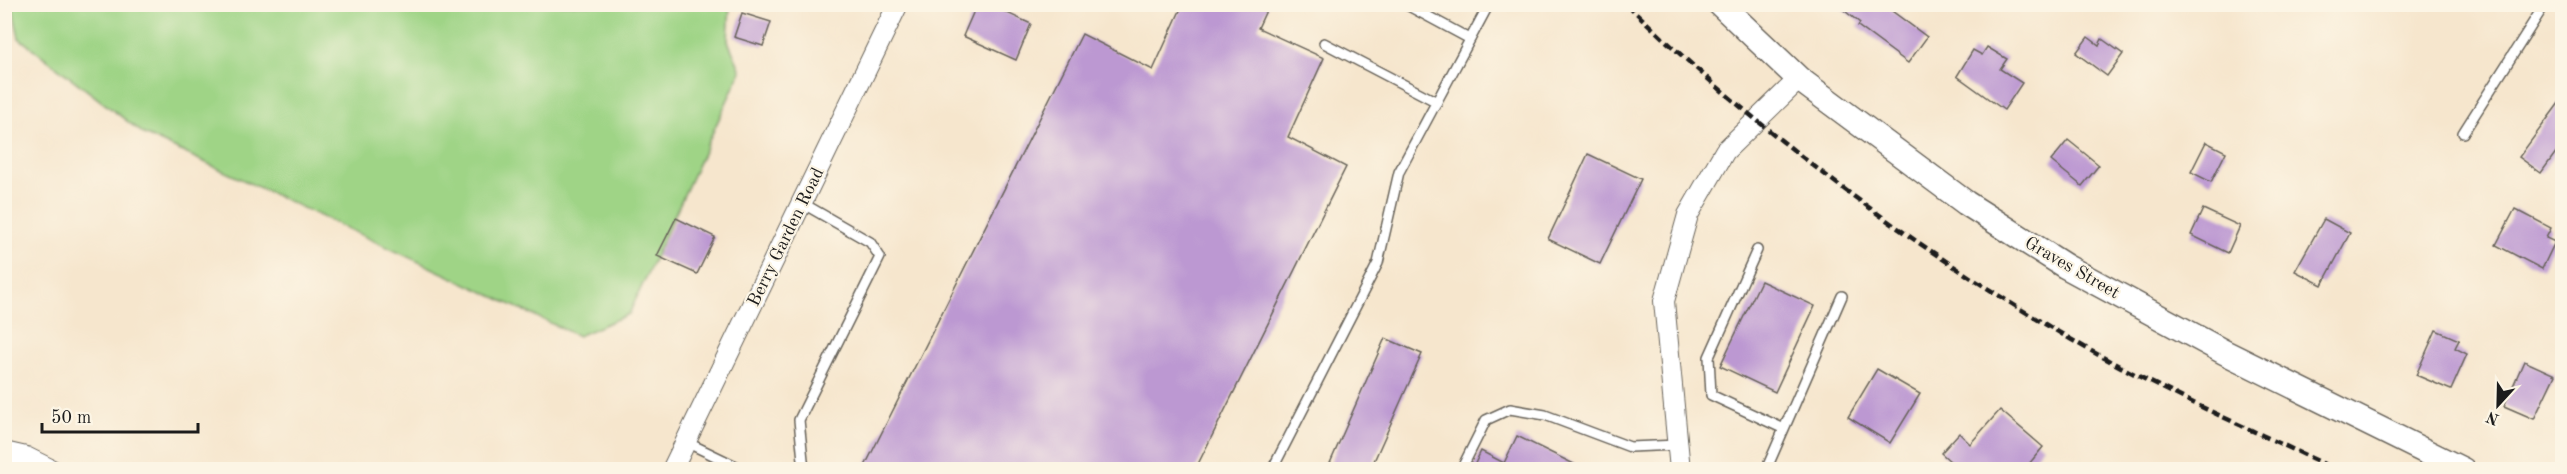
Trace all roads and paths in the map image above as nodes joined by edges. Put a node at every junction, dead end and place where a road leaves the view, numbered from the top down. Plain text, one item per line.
1 (898, 4) edge
2 (1405, 4) edge
3 (1489, 4) edge
4 (1720, 4) edge
5 (2545, 4) edge
6 (1470, 39) junction
7 (1324, 44) dead end
8 (1799, 79) junction
9 (1437, 102) junction
10 (2463, 133) dead end
11 (802, 203) junction
12 (1757, 250) dead end
13 (1842, 296) dead end
14 (1782, 428) junction
15 (686, 442) junction
16 (1678, 445) junction
17 (4, 452) edge
18 (52, 470) edge
19 (672, 470) edge
20 (744, 470) edge
21 (804, 470) edge
22 (1272, 470) edge
23 (1461, 470) edge
24 (1680, 470) edge
25 (1766, 470) edge
26 (2463, 470) edge

1 - 11 street, Berry Garden Road
2 - 6 lane
3 - 6 lane
4 - 8 street, Graves Street
5 - 10 lane
6 - 9 lane
7 - 9 lane
8 - 16 street
8 - 26 street, Graves Street
9 - 22 lane
11 - 15 street, Berry Garden Road
11 - 21 lane
12 - 14 lane
13 - 14 lane
14 - 25 lane
15 - 19 street, Berry Garden Road
15 - 20 lane
16 - 23 lane
16 - 24 street
17 - 18 street

